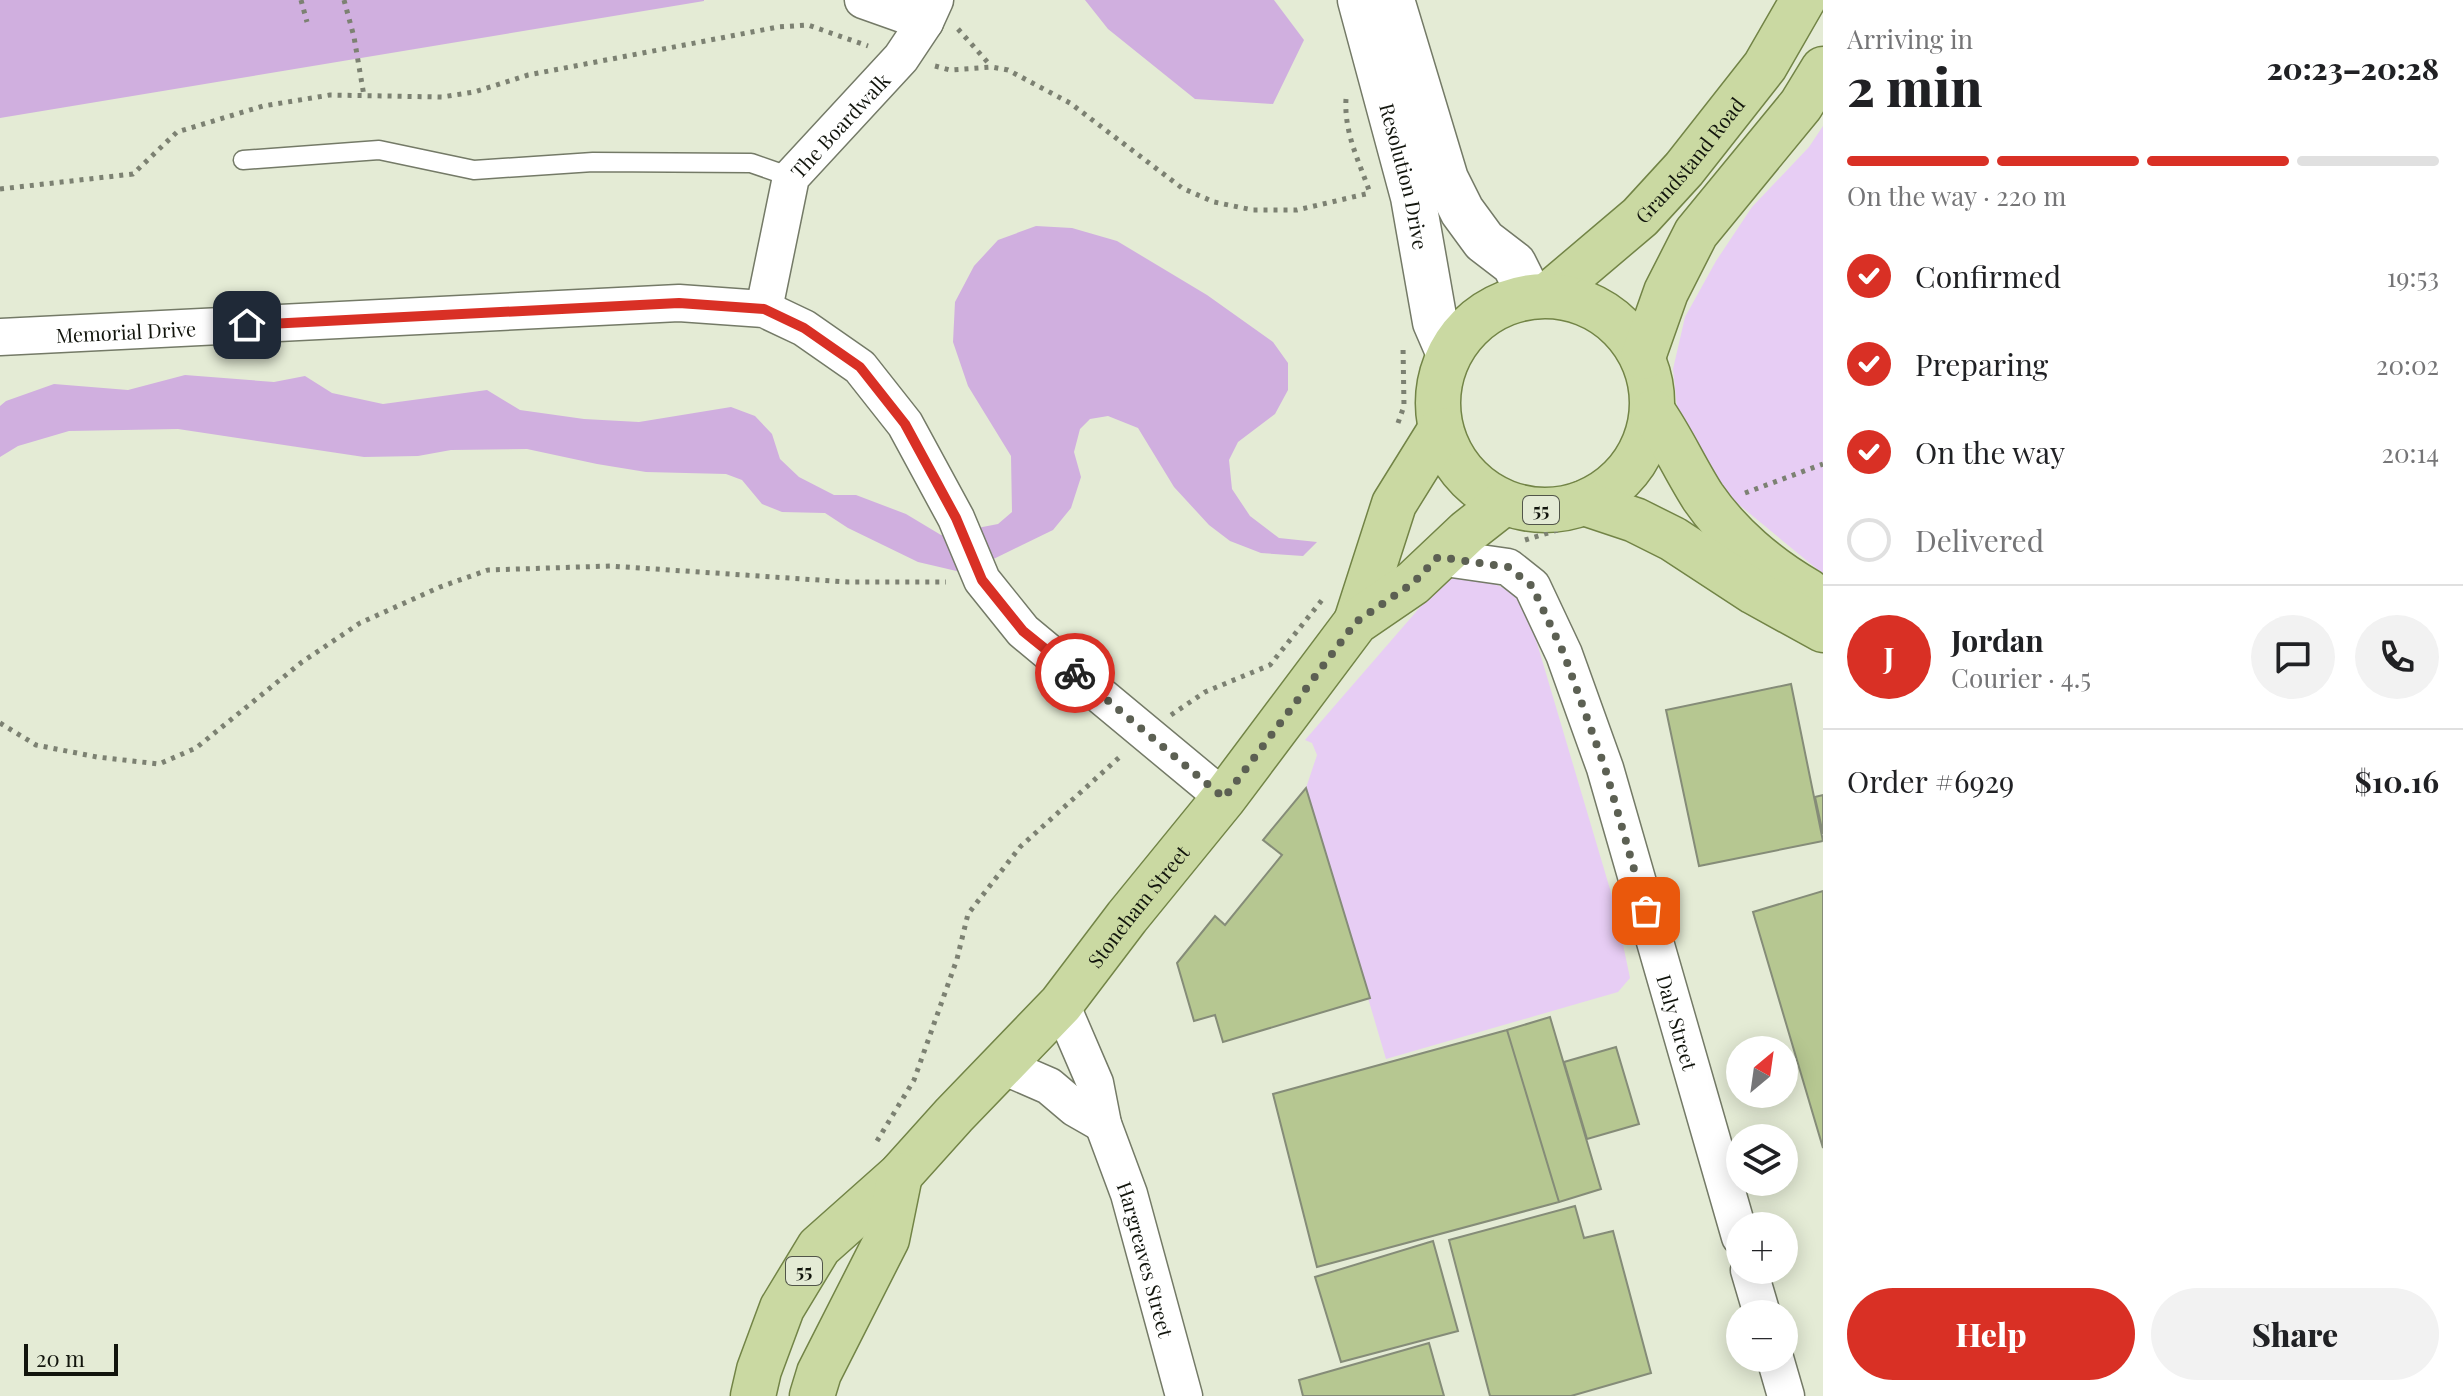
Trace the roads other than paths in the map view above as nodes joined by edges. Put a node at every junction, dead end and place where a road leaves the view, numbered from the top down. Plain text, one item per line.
1 (863, 0) edge
2 (1360, 0) edge
3 (1392, 0) edge
4 (1802, 5) edge
5 (938, 14) edge
6 (1823, 69) edge
7 (243, 160) dead end
8 (791, 177) junction
9 (1539, 296) junction
10 (764, 309) junction
11 (0, 337) edge
12 (1448, 352) junction
13 (1643, 357) junction
14 (1653, 412) junction
15 (1440, 430) junction
16 (1577, 516) junction
17 (1512, 522) junction
18 (1438, 557) junction
19 (1823, 600) edge
20 (1340, 610) junction
21 (1823, 630) edge
22 (1224, 798) junction
23 (1061, 1004) junction
24 (1003, 1066) junction
25 (1103, 1124) junction
26 (888, 1159) junction
27 (1733, 1212) edge
28 (1779, 1372) edge
29 (753, 1396) edge
30 (812, 1396) edge
31 (1184, 1396) edge
32 (1786, 1396) edge

1 - 5 street
2 - 12 street, Resolution Drive
3 - 9 street, Resolution Drive
4 - 9 main road, Grandstand Road / 55
5 - 8 street, The Boardwalk
6 - 13 main road
7 - 8 lane
8 - 10 street, The Boardwalk
9 - 12 main road, 55
9 - 13 main road, 55
10 - 11 street, Memorial Drive
10 - 22 street, Memorial Drive
12 - 15 main road, 55
13 - 14 main road, 55
14 - 16 main road, 55
14 - 19 main road
15 - 17 main road, 55
15 - 20 main road, Stoneham Street / 55
16 - 17 main road, 55
16 - 21 main road
17 - 18 main road, Stoneham Street / 55
18 - 20 main road, Stoneham Street / 55
18 - 27 street, Daly Street
20 - 22 main road, Stoneham Street / 55
22 - 23 main road, Stoneham Street / 55
23 - 24 main road, Stoneham Street / 55
23 - 25 street, Hargreaves Street
24 - 25 street
24 - 26 main road, Stoneham Street / 55
25 - 31 street, Hargreaves Street
26 - 29 main road, Stoneham Street / 55
26 - 30 main road
28 - 32 street

